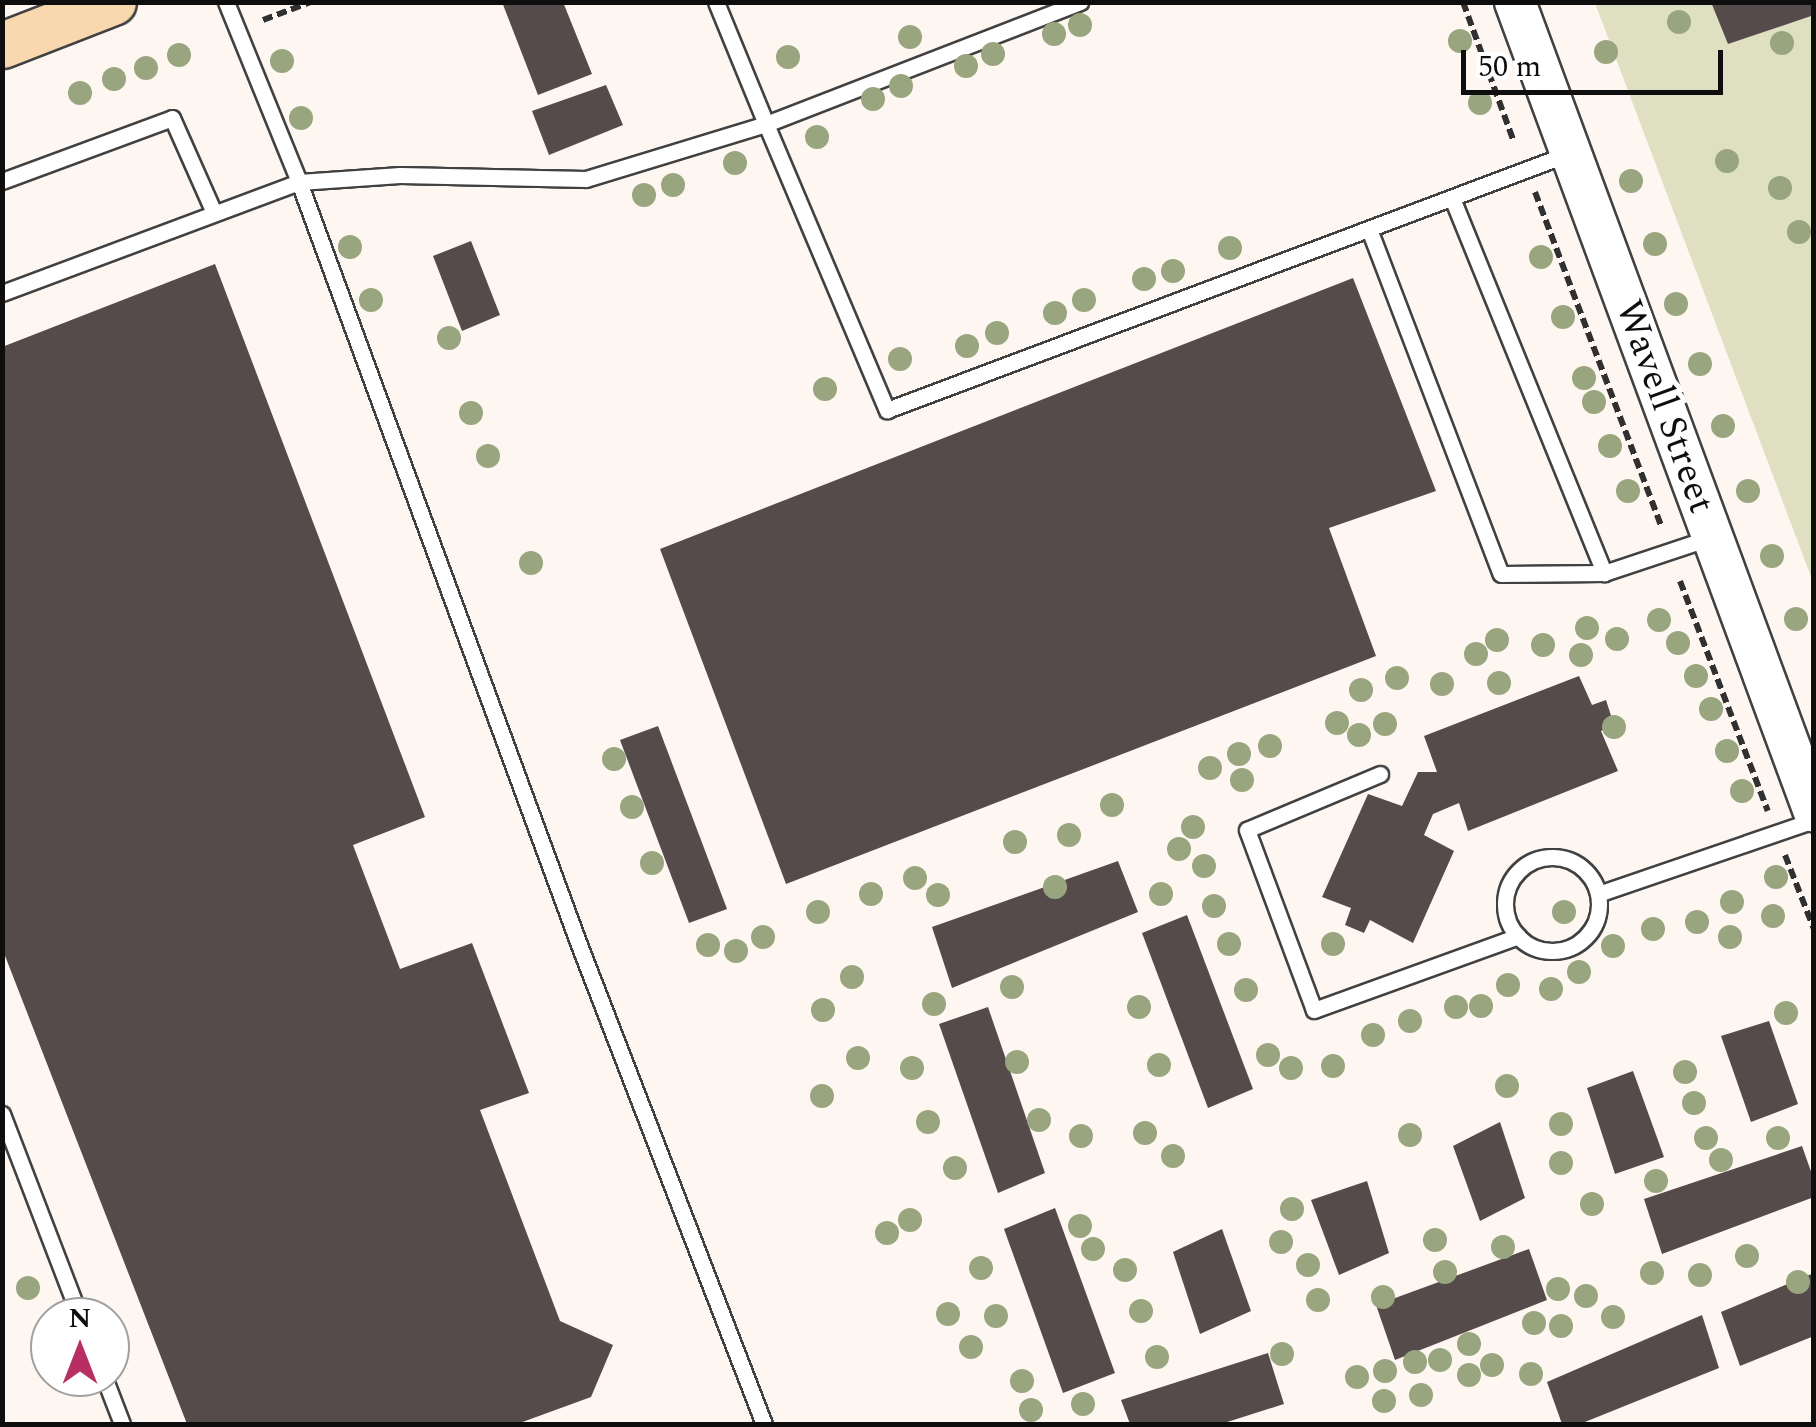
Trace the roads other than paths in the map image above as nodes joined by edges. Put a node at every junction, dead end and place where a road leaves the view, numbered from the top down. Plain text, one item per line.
1 (113, 2) edge
2 (226, 2) edge
3 (716, 2) edge
4 (1080, 2) edge
5 (1515, 2) edge
6 (2, 45) edge
7 (766, 124) junction
8 (1570, 153) junction
9 (2, 180) edge
10 (298, 182) junction
11 (1452, 198) junction
12 (214, 213) junction
13 (1369, 229) junction
14 (2, 293) edge
15 (1712, 537) junction
16 (1604, 573) junction
17 (1380, 774) dead end
18 (1814, 812) edge
19 (1814, 820) edge
20 (1598, 894) junction
21 (1518, 936) junction
22 (2, 1114) edge
23 (72, 1297) edge
24 (112, 1397) edge
25 (122, 1424) edge
26 (764, 1424) edge

1 - 6 main road
2 - 10 lane
3 - 7 lane
4 - 7 lane
5 - 8 street, Wavell Street
7 - 10 lane
7 - 13 lane
8 - 11 lane
8 - 15 street, Wavell Street
9 - 12 lane
10 - 12 lane
10 - 26 lane
11 - 13 lane
11 - 16 lane
12 - 14 lane
13 - 16 lane
15 - 16 lane
15 - 18 street, Wavell Street
17 - 21 lane
19 - 20 lane
20 - 21 lane
20 - 21 lane
22 - 23 lane
24 - 25 lane

